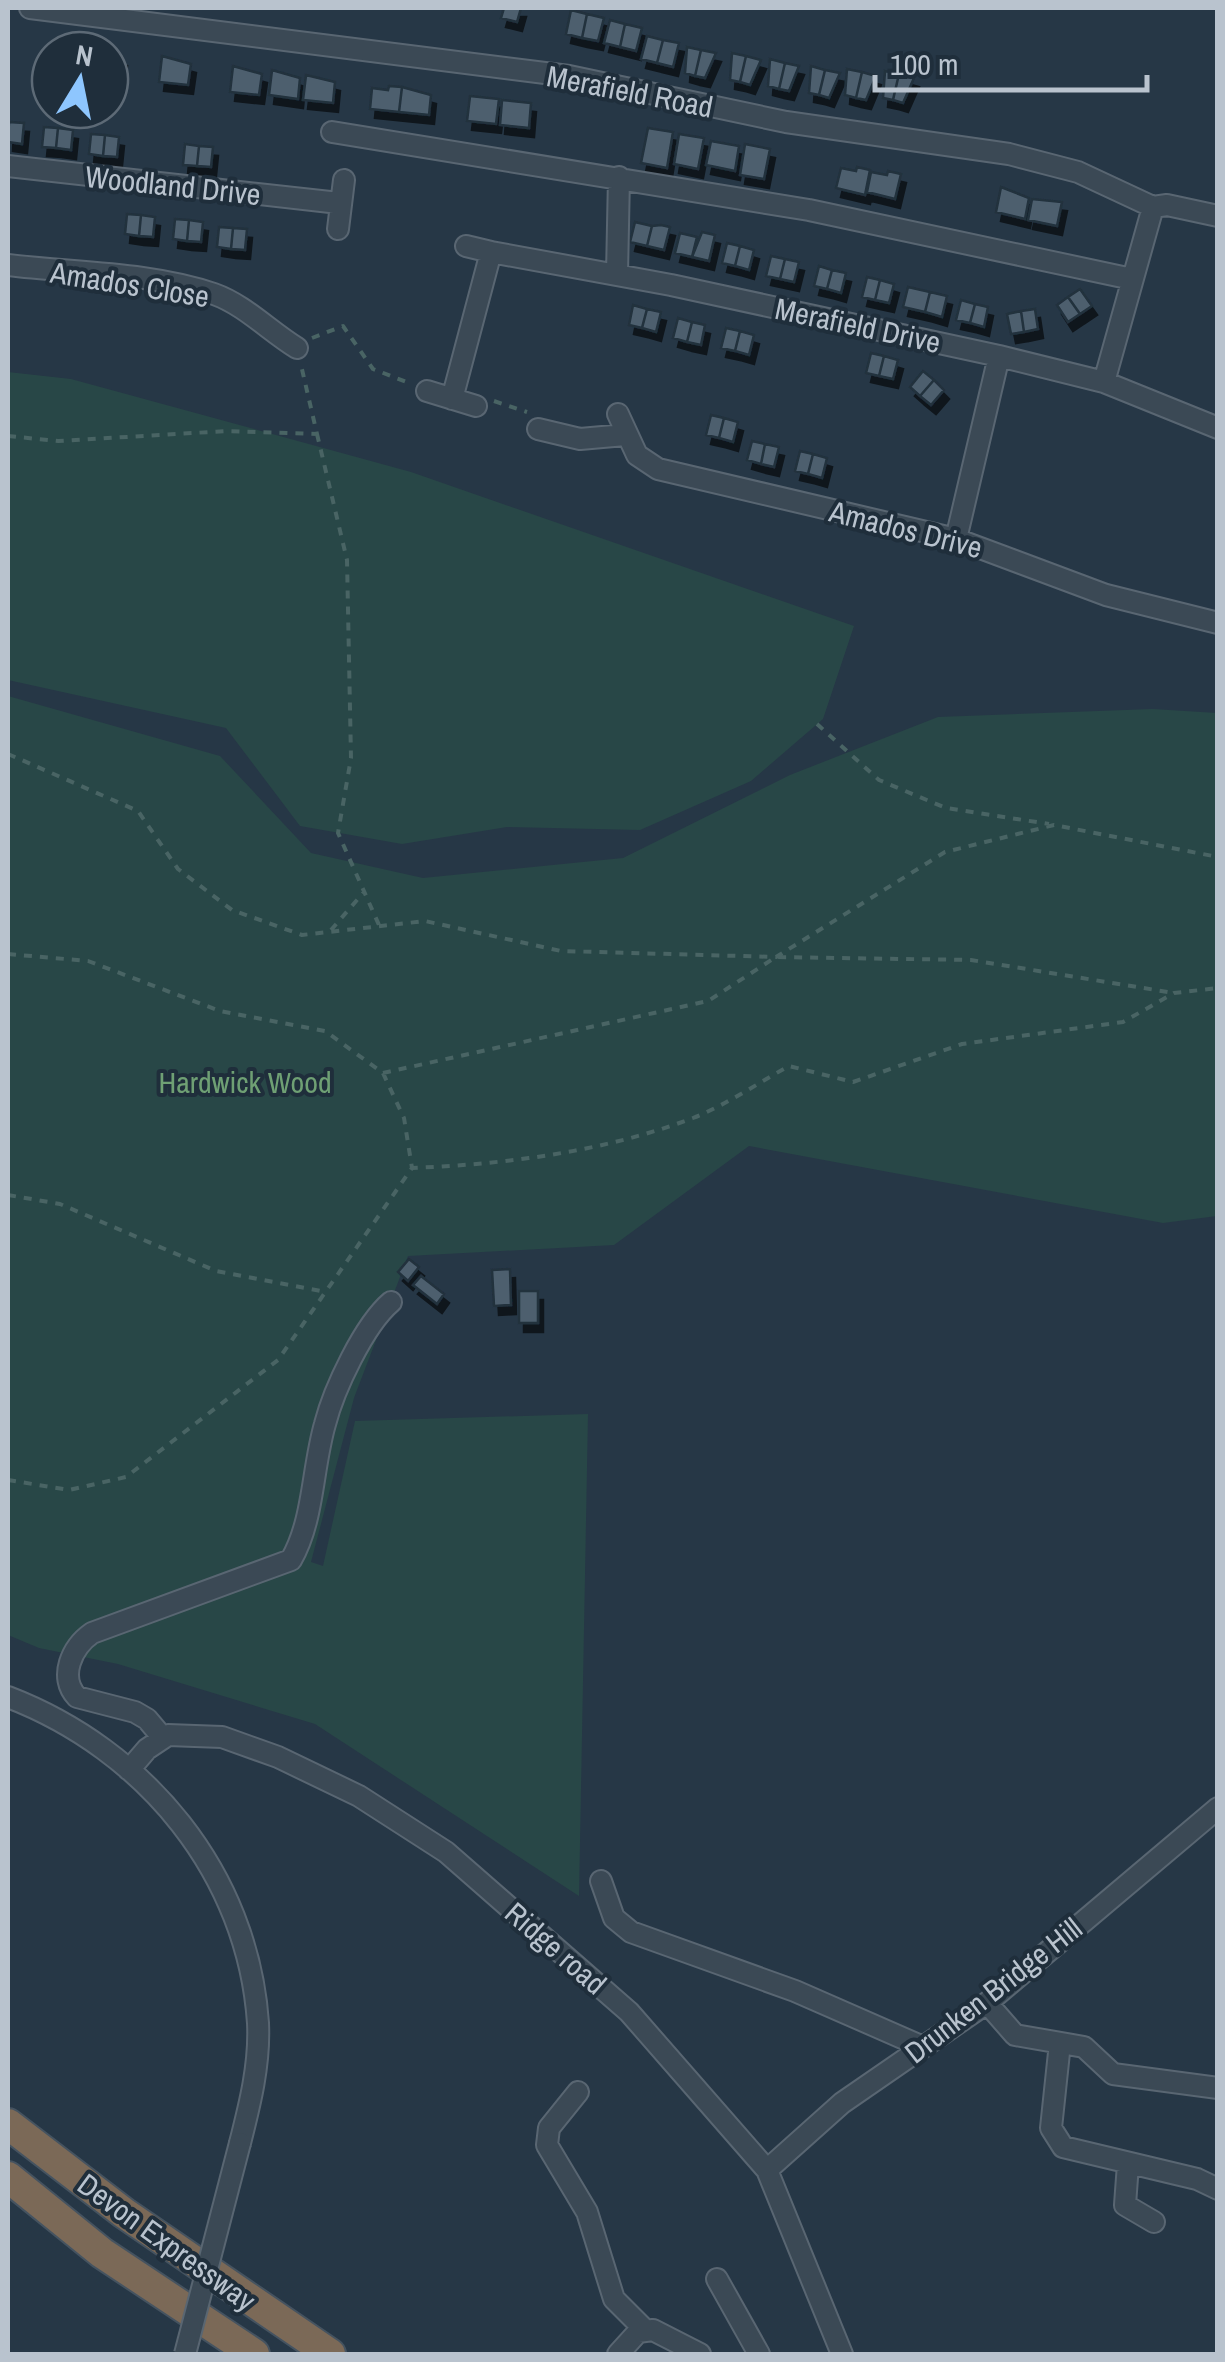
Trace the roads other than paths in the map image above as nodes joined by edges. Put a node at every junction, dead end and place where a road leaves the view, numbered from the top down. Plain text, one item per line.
1 (30, 8) edge
2 (332, 132) dead end
3 (8, 166) edge
4 (619, 177) junction
5 (344, 180) dead end
6 (339, 203) junction
7 (1153, 208) junction
8 (1218, 216) edge
9 (338, 229) dead end
10 (466, 246) dead end
11 (491, 252) junction
12 (8, 265) edge
13 (617, 274) junction
14 (1132, 279) junction
15 (297, 348) road end
16 (999, 356) junction
17 (1104, 382) junction
18 (427, 391) road end
19 (452, 398) junction
20 (476, 406) dead end
21 (618, 414) dead end
22 (1218, 428) edge
23 (538, 429) dead end
24 (625, 434) junction
25 (956, 538) junction
26 (1218, 623) edge
27 (391, 1302) dead end
28 (8, 1697) edge
29 (163, 1738) junction
30 (129, 1770) junction
31 (1218, 1808) edge
32 (601, 1881) dead end
33 (987, 2004) junction
34 (1060, 2043) junction
35 (923, 2048) junction
36 (1218, 2088) edge
37 (578, 2092) dead end
38 (8, 2124) edge
39 (1128, 2164) junction
40 (768, 2170) junction
41 (8, 2177) edge
42 (1218, 2189) edge
43 (1154, 2222) dead end
44 (717, 2280) dead end
45 (646, 2331) junction
46 (185, 2354) edge
47 (254, 2354) edge
48 (330, 2354) edge
49 (618, 2354) edge
50 (700, 2354) edge
51 (759, 2354) edge
52 (842, 2354) edge

1 - 7 street, Merafield Road
2 - 4 street
3 - 6 street, Woodland Drive
4 - 13 street
4 - 14 street
5 - 6 street
6 - 9 street
7 - 8 street, Merafield Road
7 - 14 street
10 - 11 street, Merafield Drive
11 - 13 street, Merafield Drive
11 - 19 street
12 - 15 street, Amados Close
13 - 16 street, Merafield Drive
14 - 17 street
16 - 17 street, Merafield Drive
16 - 25 street
17 - 22 street, Merafield Drive
18 - 19 street
19 - 20 street
21 - 24 street, Amados Drive
23 - 24 street
24 - 25 street, Amados Drive
25 - 26 street, Amados Drive
27 - 29 street
28 - 30 street
29 - 30 street
29 - 40 street, Ridge road
30 - 46 street, bridge
31 - 33 street, Drunken Bridge Hill
32 - 35 street
33 - 34 street
33 - 35 street, Drunken Bridge Hill
34 - 36 street
34 - 39 street
35 - 40 street, Drunken Bridge Hill
37 - 45 street
38 - 48 highway, Devon Expressway
39 - 42 street
39 - 43 street
40 - 52 street, Ridge road
41 - 47 highway, Devon Expressway
44 - 51 street
45 - 49 street
45 - 50 street

